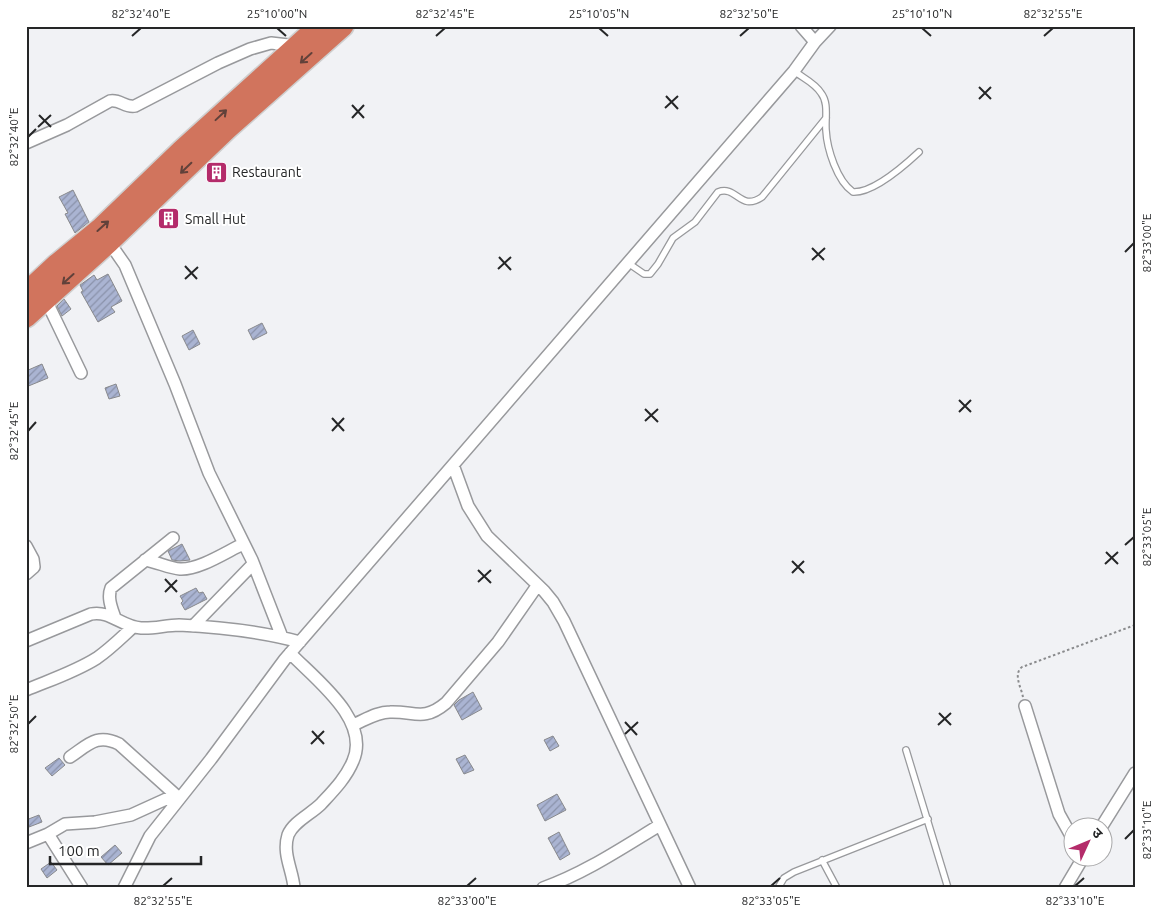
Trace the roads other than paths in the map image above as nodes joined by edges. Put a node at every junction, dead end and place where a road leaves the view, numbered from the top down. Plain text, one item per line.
1 (319, 26) edge
2 (343, 26) edge
3 (801, 26) edge
4 (830, 26) edge
5 (815, 42) junction
6 (297, 46) junction
7 (794, 71) junction
8 (826, 118) junction
9 (26, 143) edge
10 (919, 152) dead end
11 (109, 242) junction
12 (628, 263) junction
13 (36, 296) edge
14 (26, 317) edge
15 (81, 373) dead end
16 (453, 465) junction
17 (173, 538) dead end
18 (243, 544) junction
19 (26, 546) edge
20 (145, 560) junction
21 (253, 564) junction
22 (26, 574) edge
23 (537, 586) junction
24 (114, 618) junction
25 (194, 626) junction
26 (133, 627) junction
27 (282, 637) junction
28 (26, 641) edge
29 (300, 642) junction
30 (290, 653) junction
31 (26, 690) edge
32 (1025, 706) road end
33 (353, 725) junction
34 (906, 750) dead end
35 (70, 757) dead end
36 (1135, 773) edge
37 (177, 796) junction
38 (1108, 816) edge
39 (928, 819) junction
40 (1064, 823) edge
41 (660, 825) junction
42 (48, 834) junction
43 (26, 843) edge
44 (822, 860) junction
45 (1077, 866) edge
46 (82, 888) edge
47 (124, 888) edge
48 (294, 888) edge
49 (543, 888) edge
50 (690, 888) edge
51 (778, 888) edge
52 (837, 888) edge
53 (948, 888) edge
54 (1064, 888) edge

1 - 6 highway
2 -> 11 highway
3 - 5 street
4 - 5 street
5 - 7 street
6 - 9 street
13 -> 6 highway
7 - 8 lane
7 - 12 street
8 - 10 lane
8 - 12 lane
11 -> 13 highway
11 - 18 street
12 - 16 street
13 - 14 highway
13 - 15 street
16 - 23 street
16 - 29 street
17 - 20 street
18 - 20 street
18 - 21 street
19 - 22 street
20 - 24 street
21 - 25 street
21 - 27 street
23 - 33 street
23 - 41 street
24 - 26 street
24 - 28 street
25 - 26 street
25 - 27 street
26 - 31 street
27 - 29 street
29 - 30 street
30 - 33 street
30 - 37 street
32 - 40 street
33 - 48 street
34 - 39 lane
35 - 37 street
36 - 38 street
37 - 42 street
37 - 47 street
39 - 44 lane
39 - 53 lane
41 - 49 street
41 - 50 street
42 - 43 street
42 - 46 street
44 - 51 lane
44 - 52 lane
45 - 54 street

